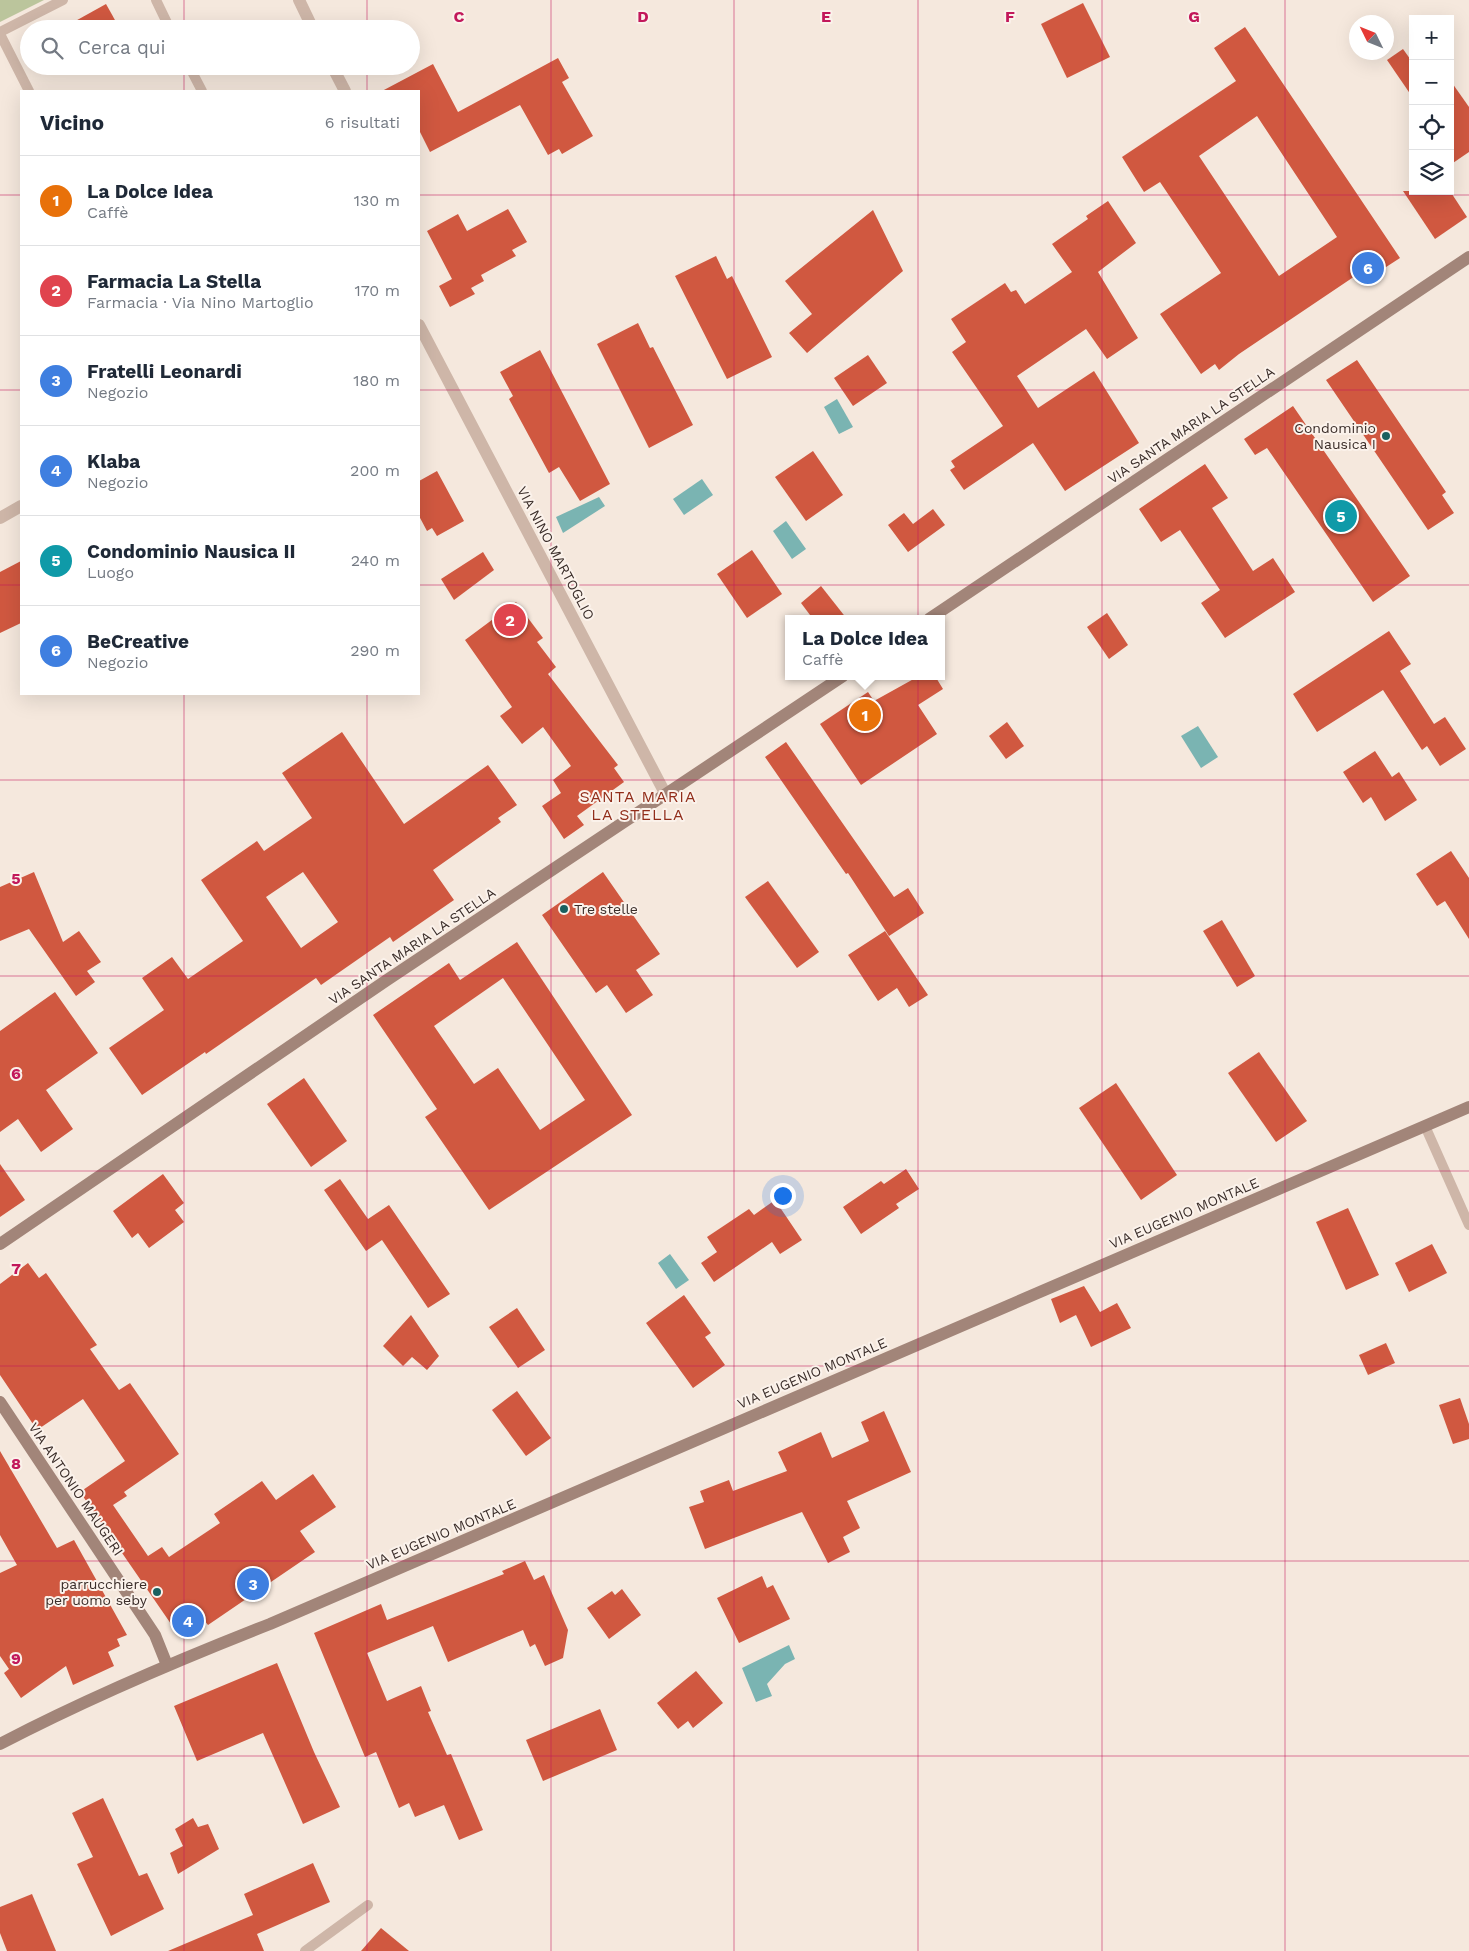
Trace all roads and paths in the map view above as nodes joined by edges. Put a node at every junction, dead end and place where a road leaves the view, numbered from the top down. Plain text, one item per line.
1 (63, 0) edge
2 (156, 0) edge
3 (299, 0) edge
4 (25, 20) edge
5 (166, 20) edge
6 (309, 20) edge
7 (20, 23) edge
8 (0, 33) edge
9 (20, 73) edge
10 (21, 75) edge
11 (194, 75) edge
12 (337, 75) edge
13 (28, 90) edge
14 (202, 90) edge
15 (344, 90) edge
16 (1469, 257) edge
17 (420, 327) edge
18 (20, 507) edge
19 (0, 518) edge
20 (935, 615) edge
21 (837, 680) edge
22 (666, 795) junction
23 (1469, 1107) edge
24 (1425, 1126) junction
25 (1469, 1224) edge
26 (0, 1244) edge
27 (0, 1402) edge
28 (166, 1665) junction
29 (50, 1718) junction
30 (0, 1734) edge
31 (0, 1744) edge
32 (368, 1905) dead end
33 (305, 1951) edge

1 - 4 lane
2 - 5 lane
3 - 6 street
7 - 8 lane
8 - 9 lane
10 - 13 lane
11 - 14 lane
12 - 15 street
16 - 20 street, VIA SANTA MARIA LA STELLA
17 - 22 street, VIA NINO MARTOGLIO
18 - 19 street
21 - 22 street, VIA SANTA MARIA LA STELLA
22 - 26 street, VIA SANTA MARIA LA STELLA
23 - 24 street, VIA EUGENIO MONTALE
24 - 25 lane
24 - 28 street, VIA EUGENIO MONTALE
27 - 28 street, VIA ANTONIO MAUGERI
28 - 29 street
29 - 30 street
29 - 31 street
32 - 33 lane

